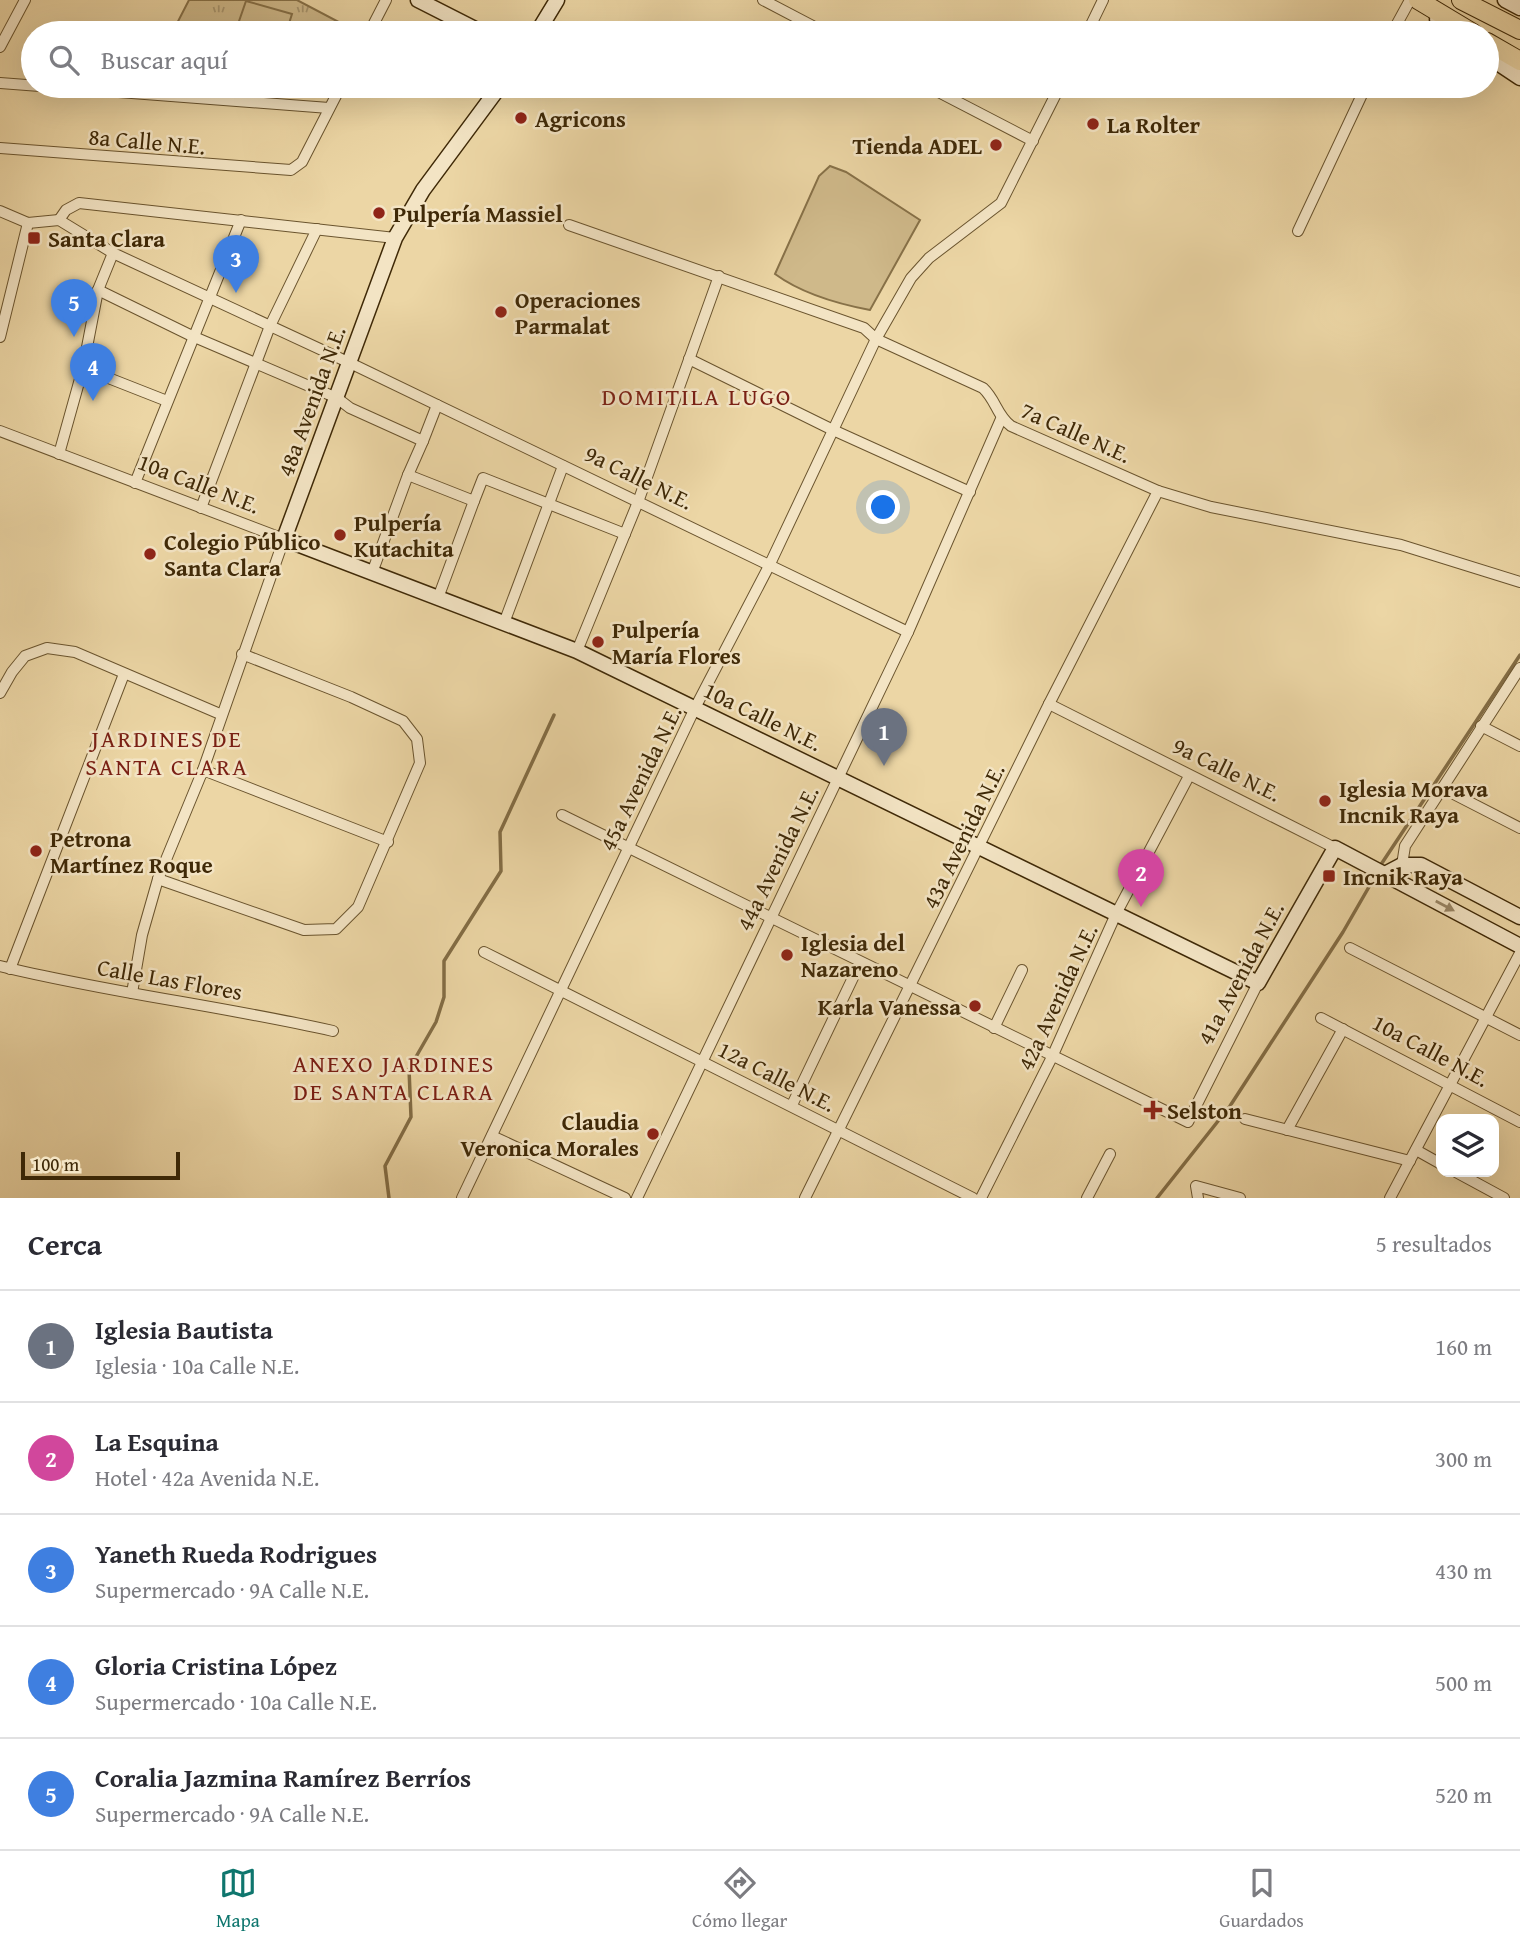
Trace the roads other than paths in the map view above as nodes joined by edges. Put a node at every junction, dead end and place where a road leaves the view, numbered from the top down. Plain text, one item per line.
1 (24, 0) edge
2 (386, 0) edge
3 (418, 0) edge
4 (557, 0) edge
5 (762, 0) edge
6 (1103, 0) edge
7 (1410, 0) edge
8 (1418, 0) edge
9 (1461, 0) edge
10 (1504, 0) edge
11 (1520, 8) edge
12 (375, 21) edge
13 (459, 21) edge
14 (544, 21) edge
15 (803, 21) edge
16 (1093, 21) edge
17 (1399, 21) edge
18 (1439, 21) edge
19 (1453, 21) edge
20 (1520, 30) edge
21 (0, 47) edge
22 (1499, 49) edge
23 (1520, 61) edge
24 (1499, 64) edge
25 (1520, 78) edge
26 (0, 83) edge
27 (21, 85) edge
28 (197, 98) edge
29 (334, 98) edge
30 (491, 98) edge
31 (950, 98) edge
32 (1054, 98) edge
33 (1360, 98) edge
34 (329, 108) junction
35 (1033, 141) junction
36 (0, 148) edge
37 (0, 211) edge
38 (59, 220) junction
39 (241, 220) junction
40 (28, 223) junction
41 (569, 225) dead end
42 (317, 229) junction
43 (1298, 231) dead end
44 (395, 238) junction
45 (113, 253) junction
46 (719, 276) junction
47 (98, 290) junction
48 (210, 299) junction
49 (270, 326) junction
50 (0, 337) edge
51 (191, 337) junction
52 (877, 339) junction
53 (689, 359) junction
54 (350, 363) junction
55 (256, 364) junction
56 (83, 368) junction
57 (337, 398) junction
58 (167, 401) junction
59 (437, 405) junction
60 (1001, 419) junction
61 (833, 430) junction
62 (0, 431) edge
63 (423, 441) junction
64 (59, 454) junction
65 (563, 466) junction
66 (408, 475) junction
67 (135, 483) junction
68 (1158, 491) junction
69 (970, 492) junction
70 (474, 501) junction
71 (638, 502) junction
72 (548, 504) junction
73 (201, 508) junction
74 (625, 534) junction
75 (284, 539) junction
76 (769, 566) junction
77 (372, 573) junction
78 (1520, 582) edge
79 (438, 598) junction
80 (504, 623) junction
81 (908, 632) junction
82 (577, 651) junction
83 (242, 654) junction
84 (1520, 668) edge
85 (124, 674) junction
86 (0, 693) edge
87 (1049, 704) junction
88 (695, 708) junction
89 (220, 714) junction
90 (1481, 726) junction
91 (1520, 746) edge
92 (203, 770) junction
93 (1188, 776) junction
94 (837, 777) junction
95 (1442, 788) junction
96 (562, 815) dead end
97 (1520, 828) edge
98 (388, 842) junction
99 (628, 848) junction
100 (979, 848) junction
101 (1335, 848) junction
102 (1402, 865) junction
103 (1380, 872) junction
104 (158, 879) junction
105 (1116, 914) junction
106 (1520, 917) edge
107 (769, 918) junction
108 (1520, 946) edge
109 (1350, 948) dead end
110 (484, 952) dead end
111 (1520, 953) edge
112 (860, 963) junction
113 (5, 967) edge
114 (1021, 970) dead end
115 (1258, 983) junction
116 (911, 987) junction
117 (562, 991) junction
118 (132, 993) junction
119 (1321, 1018) dead end
120 (1487, 1018) junction
121 (994, 1028) junction
122 (1343, 1029) junction
123 (333, 1031) dead end
124 (1520, 1035) edge
125 (1052, 1057) junction
126 (704, 1060) junction
127 (1451, 1086) junction
128 (792, 1105) junction
129 (1245, 1118) dead end
130 (1520, 1122) edge
131 (840, 1130) junction
132 (1287, 1130) junction
133 (492, 1136) junction
134 (1416, 1150) junction
135 (1110, 1154) dead end
136 (1410, 1161) junction
137 (1436, 1161) edge
138 (1465, 1177) edge
139 (462, 1198) edge
140 (625, 1198) edge
141 (637, 1198) edge
142 (806, 1198) edge
143 (973, 1198) edge
144 (981, 1198) edge
145 (1087, 1198) edge
146 (1198, 1198) edge
147 (1240, 1198) edge
148 (1390, 1198) edge
149 (1504, 1198) edge

1 - 21 street
2 - 12 street
3 - 13 street
4 - 14 street
5 - 15 street
6 - 16 street
7 - 17 street
7 - 18 street
8 - 19 highway
9 - 20 highway
10 - 11 street
22 - 23 highway
24 - 25 street
26 - 27 street
28 - 34 street
29 - 34 street
30 - 44 street, 48a Avenida N.E.
31 - 35 street
32 - 35 street, 45a Avenida N.E.
33 - 43 street
34 - 36 street, 8a Calle N.E.
35 - 52 street, 45a Avenida N.E.
37 - 40 street
38 - 39 street
38 - 40 street
38 - 45 street
39 - 42 street
39 - 48 street
40 - 50 street
41 - 46 street, 7a Calle N.E.
42 - 44 street
42 - 49 street
44 - 54 street, 48a Avenida N.E.
45 - 47 street
45 - 48 street
46 - 52 street, 7a Calle N.E.
46 - 53 street
47 - 51 street
47 - 56 street
48 - 49 street
48 - 51 street
49 - 54 street
49 - 55 street
51 - 55 street
51 - 58 street
52 - 60 street, 7a Calle N.E.
52 - 61 street, 45a Avenida N.E.
53 - 61 street
53 - 71 street
54 - 57 street, 48a Avenida N.E.
54 - 59 street, 9a Calle N.E.
55 - 57 street
55 - 73 street
56 - 58 street
56 - 64 street
57 - 63 street
57 - 75 street, 48a Avenida N.E.
58 - 67 street
59 - 63 street
59 - 65 street, 9a Calle N.E.
60 - 68 street, 7a Calle N.E.
60 - 69 street, 44a Avenida N.E.
61 - 69 street
61 - 76 street, 45a Avenida N.E.
62 - 64 street, 10a Calle N.E.
63 - 66 street
64 - 67 street, 10a Calle N.E.
65 - 71 street, 9a Calle N.E.
65 - 72 street
66 - 70 street
66 - 77 street
67 - 73 street, 10a Calle N.E.
68 - 78 street, 7a Calle N.E.
68 - 87 street, 43a Avenida N.E.
69 - 81 street, 44a Avenida N.E.
70 - 72 street
70 - 79 street
71 - 74 street
71 - 76 street, 9a Calle N.E.
72 - 74 street
72 - 80 street
73 - 75 street, 10a Calle N.E.
74 - 82 street
75 - 77 street, 10a Calle N.E.
75 - 83 street, 48a Avenida N.E.
76 - 81 street, 9a Calle N.E.
76 - 88 street, 45a Avenida N.E.
77 - 79 street, 10a Calle N.E.
79 - 80 street, 10a Calle N.E.
80 - 82 street, 10a Calle N.E.
81 - 94 street, 44a Avenida N.E.
82 - 88 street, 10a Calle N.E.
83 - 89 street, 48a Avenida N.E.
83 - 98 street
84 - 90 street
85 - 86 street
85 - 89 street
85 - 113 street
87 - 93 street, 9a Calle N.E.
87 - 100 street, 43a Avenida N.E.
88 - 94 street, 10a Calle N.E.
88 - 99 street, 45a Avenida N.E.
89 - 92 street, 48a Avenida N.E.
90 - 91 street
90 - 95 street
92 - 98 street
92 - 104 street, 48a Avenida N.E.
93 - 101 street, 9a Calle N.E.
93 - 105 street, 42a Avenida N.E.
94 - 100 street, 10a Calle N.E.
94 - 107 street, 44a Avenida N.E.
95 - 97 street
95 - 102 street
96 - 99 street
98 - 104 street
99 - 107 street
99 - 117 street, 45a Avenida N.E.
100 - 105 street, 10a Calle N.E.
100 - 116 street, 43a Avenida N.E.
101 - 103 street, 9a Calle N.E.
101 - 115 street, 41a Avenida N.E.
102 - 103 street
102 - 106 street
103 -> 108 street, 9a Calle N.E.
104 - 118 street, 48a Avenida N.E.
105 - 115 street, 10a Calle N.E.
105 - 125 street, 42a Avenida N.E.
107 - 112 street
107 - 126 street, 44a Avenida N.E.
109 - 120 street
110 - 117 street, 12a Calle N.E.
111 - 120 street
112 - 116 street
112 - 128 street
113 - 118 street, Calle Las Flores
114 - 121 street
115 - 125 street, 41a Avenida N.E.
116 - 121 street
116 - 131 street, 43a Avenida N.E.
117 - 126 street, 12a Calle N.E.
117 - 133 street, 45a Avenida N.E.
118 - 123 street, Calle Las Flores
119 - 122 street, 10a Calle N.E.
120 - 124 street
120 - 127 street
121 - 125 street
122 - 127 street, 10a Calle N.E.
122 - 132 street
125 - 144 street, 42a Avenida N.E.
126 - 128 street, 12a Calle N.E.
126 - 141 street, 44a Avenida N.E.
127 - 130 street, 10a Calle N.E.
127 - 134 street
128 - 131 street, 12a Calle N.E.
129 - 132 street
131 - 142 street, 43a Avenida N.E.
131 - 143 street, 12a Calle N.E.
132 - 136 street
133 - 139 street, 45a Avenida N.E.
133 - 140 street
134 - 136 street
134 - 137 street
135 - 145 street
136 - 148 street
138 - 149 street
146 - 147 street

